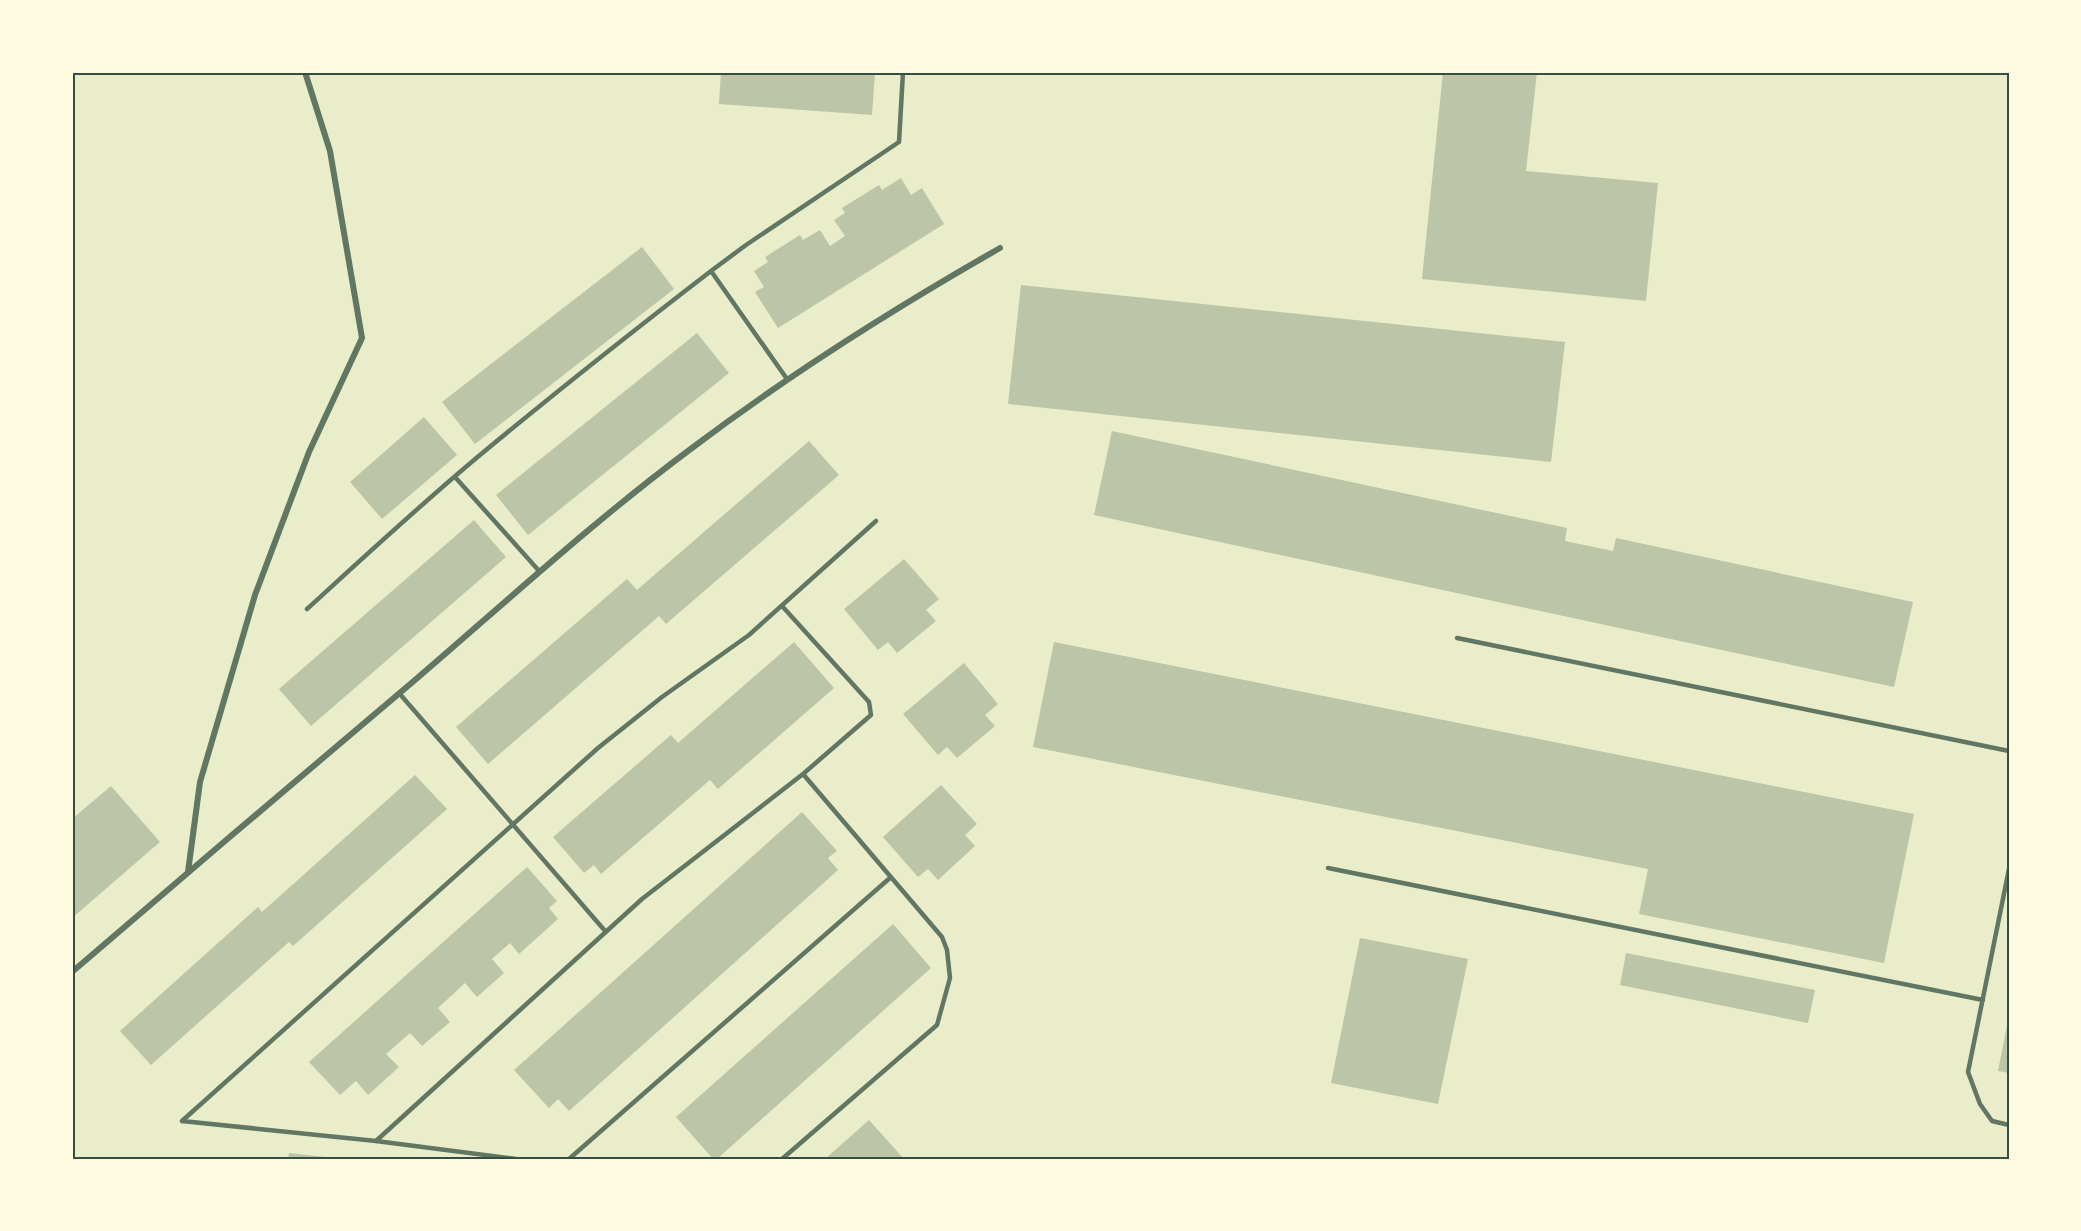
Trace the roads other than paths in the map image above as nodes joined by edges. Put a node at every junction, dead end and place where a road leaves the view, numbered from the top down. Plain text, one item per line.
1 (305, 72) edge
2 (903, 72) edge
3 (1000, 248) dead end
4 (711, 271) junction
5 (787, 379) junction
6 (455, 477) junction
7 (876, 521) dead end
8 (540, 572) junction
9 (782, 606) junction
10 (307, 609) dead end
11 (1457, 638) dead end
12 (399, 693) junction
13 (2009, 751) edge
14 (803, 774) junction
15 (513, 824) junction
16 (1328, 868) dead end
17 (2009, 869) edge
18 (188, 873) junction
19 (891, 877) junction
20 (606, 932) junction
21 (72, 972) edge
22 (1983, 1000) junction
23 (2009, 1125) edge
24 (376, 1142) junction
25 (516, 1159) edge
26 (569, 1159) edge
27 (782, 1159) edge

1 - 18 street
2 - 4 lane
3 - 5 street
4 - 5 lane
4 - 6 lane
5 - 8 street
6 - 8 lane
6 - 10 lane
7 - 9 lane
8 - 12 street
9 - 14 lane
9 - 15 lane
11 - 13 lane
12 - 15 lane
12 - 18 street
14 - 19 lane
14 - 20 lane
15 - 20 lane
15 - 24 lane
16 - 22 lane
17 - 22 lane
18 - 21 street
19 - 26 lane
19 - 27 lane
20 - 24 lane
22 - 23 lane
24 - 25 lane

